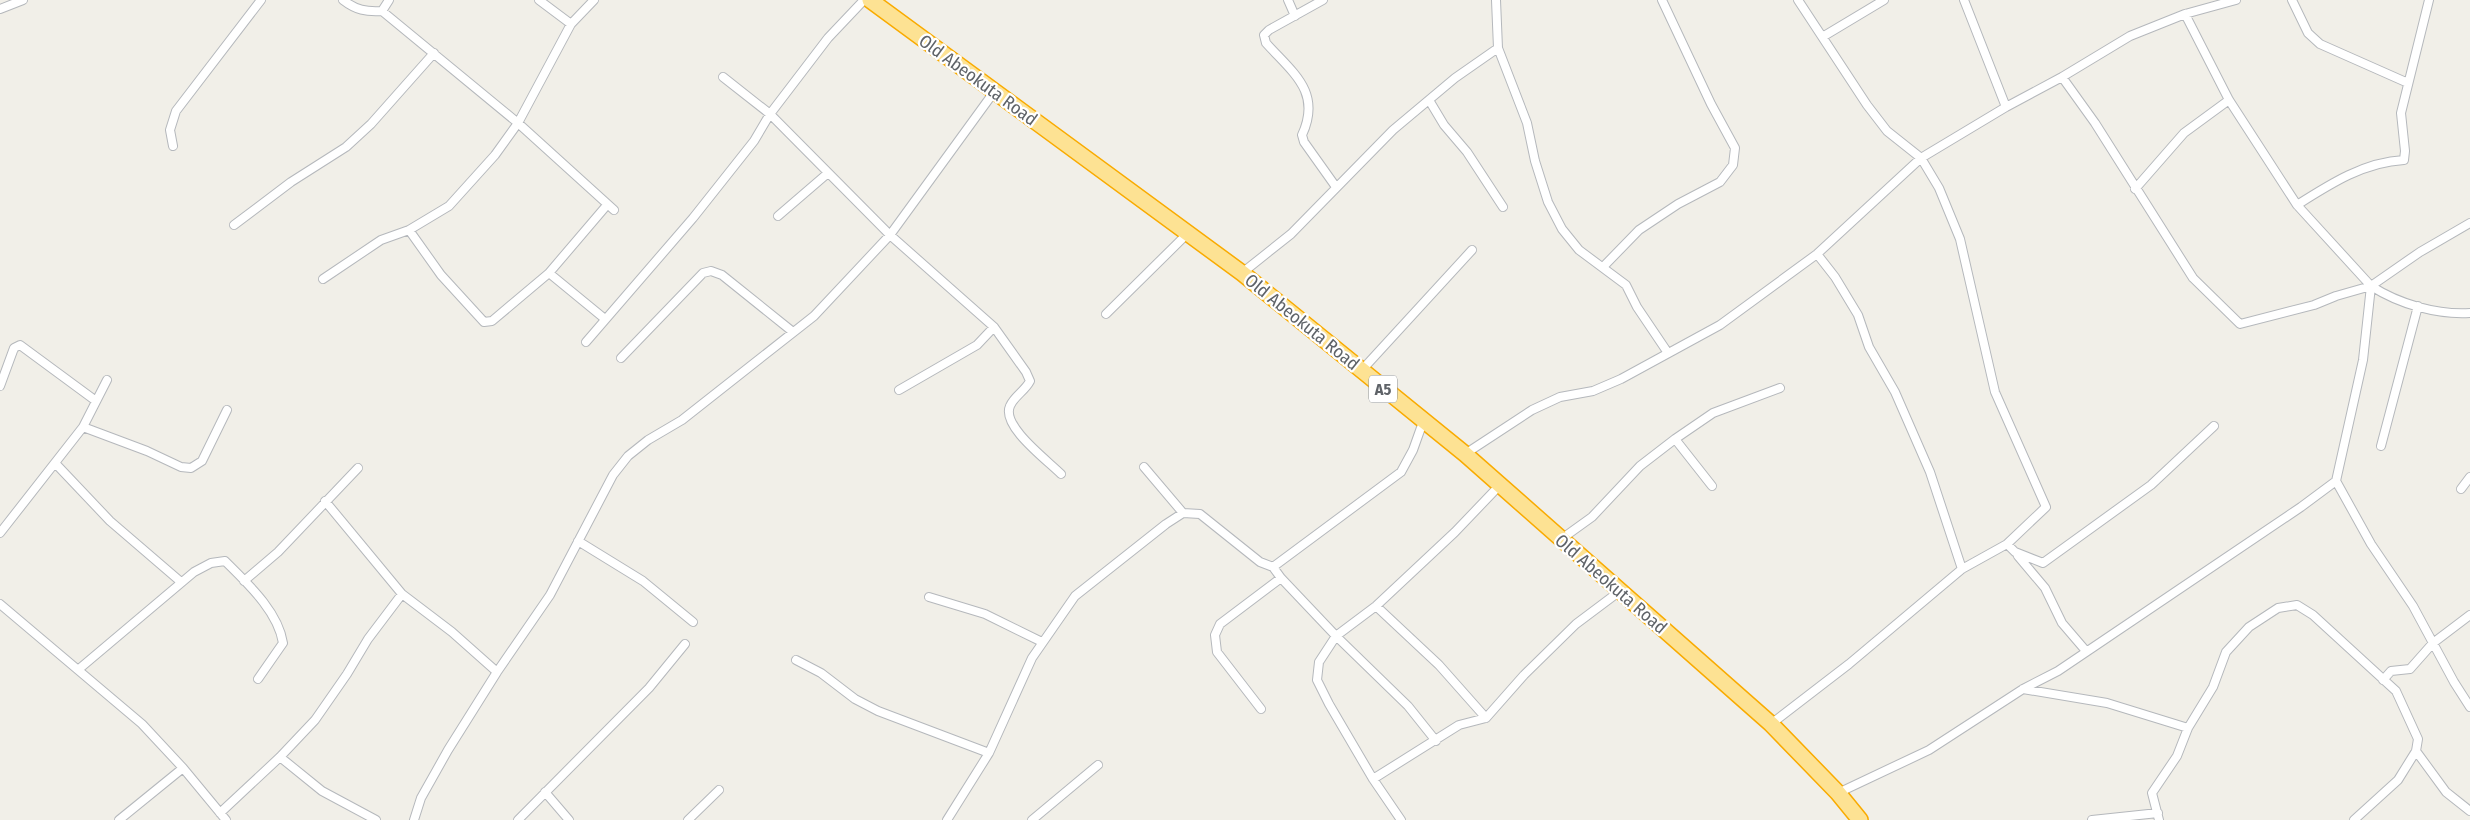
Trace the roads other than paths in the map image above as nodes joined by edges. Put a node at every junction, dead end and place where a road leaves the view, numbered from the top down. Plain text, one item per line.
1 (23, 0) edge
2 (261, 0) edge
3 (343, 0) edge
4 (389, 0) edge
5 (539, 0) edge
6 (594, 0) edge
7 (864, 0) edge
8 (870, 0) edge
9 (1288, 0) edge
10 (1323, 0) edge
11 (1496, 0) edge
12 (1662, 0) edge
13 (1798, 0) edge
14 (1884, 0) edge
15 (1964, 0) edge
16 (2236, 0) edge
17 (2292, 0) edge
18 (2429, 0) edge
19 (0, 9) edge
20 (382, 11) junction
21 (2185, 14) junction
22 (1295, 16) junction
23 (571, 24) junction
24 (1824, 36) junction
25 (1498, 48) junction
26 (434, 53) junction
27 (2062, 77) junction
28 (723, 78) dead end
29 (2408, 82) junction
30 (994, 92) junction
31 (1429, 100) junction
32 (2229, 100) junction
33 (2006, 107) junction
34 (770, 114) junction
35 (518, 123) junction
36 (173, 146) dead end
37 (1921, 158) junction
38 (828, 173) junction
39 (1336, 187) junction
40 (2135, 189) junction
41 (2297, 205) junction
42 (1503, 207) dead end
43 (778, 216) dead end
44 (2470, 223) edge
45 (234, 225) dead end
46 (409, 230) junction
47 (1188, 233) junction
48 (890, 235) junction
49 (1472, 250) dead end
50 (1817, 254) junction
51 (1603, 267) junction
52 (549, 273) junction
53 (1242, 273) junction
54 (324, 280) dead end
55 (2371, 286) junction
56 (2418, 306) junction
57 (2470, 313) edge
58 (1106, 314) dead end
59 (606, 319) junction
60 (994, 327) junction
61 (792, 332) junction
62 (586, 342) dead end
63 (1668, 354) junction
64 (621, 358) dead end
65 (1361, 371) junction
66 (107, 380) dead end
67 (0, 386) edge
68 (1780, 388) dead end
69 (898, 390) dead end
70 (96, 401) junction
71 (228, 410) dead end
72 (1423, 422) junction
73 (2214, 426) dead end
74 (83, 427) junction
75 (1675, 439) junction
76 (2382, 446) dead end
77 (1465, 454) junction
78 (55, 463) junction
79 (1144, 467) dead end
80 (358, 468) dead end
81 (1061, 474) dead end
82 (2470, 477) edge
83 (2336, 481) junction
84 (1499, 486) junction
85 (1712, 486) dead end
86 (2461, 488) dead end
87 (325, 501) junction
88 (1183, 513) junction
89 (0, 533) edge
90 (1560, 540) junction
91 (578, 541) junction
92 (2007, 544) junction
93 (2015, 552) junction
94 (1273, 567) junction
95 (1962, 570) junction
96 (1281, 578) junction
97 (244, 581) junction
98 (182, 582) junction
99 (1620, 591) junction
100 (402, 594) junction
101 (929, 597) dead end
102 (0, 604) edge
103 (1376, 606) junction
104 (2470, 615) edge
105 (693, 622) dead end
106 (1336, 636) junction
107 (1042, 642) junction
108 (2433, 643) junction
109 (685, 644) dead end
110 (2086, 650) junction
111 (796, 660) dead end
112 (79, 669) junction
113 (497, 672) junction
114 (258, 679) dead end
115 (2383, 680) junction
116 (2023, 690) junction
117 (2470, 707) edge
118 (1261, 708) dead end
119 (1486, 718) junction
120 (1771, 724) junction
121 (2188, 728) junction
122 (1436, 741) junction
123 (2416, 751) junction
124 (989, 753) junction
125 (280, 757) junction
126 (1098, 764) dead end
127 (182, 768) junction
128 (1373, 779) junction
129 (719, 790) dead end
130 (545, 792) junction
131 (1838, 794) junction
132 (2470, 811) edge
133 (220, 813) junction
134 (2159, 816) edge
135 (119, 820) edge
136 (226, 820) edge
137 (376, 820) edge
138 (414, 820) edge
139 (518, 820) edge
140 (570, 820) edge
141 (688, 820) edge
142 (947, 820) edge
143 (1032, 820) edge
144 (1401, 820) edge
145 (1860, 820) edge
146 (2092, 820) edge
147 (2354, 820) edge

1 - 19 street
2 - 36 street
3 - 20 street
4 - 20 street
5 - 23 street
6 - 23 street
7 - 34 street
8 - 30 highway, Old Abeokuta Road / A5
9 - 22 street
10 - 22 street
11 - 25 street
12 - 51 street
13 - 24 street
14 - 24 street
15 - 33 street
16 - 21 street
17 - 29 street
18 - 29 street
20 - 26 street
21 - 27 street
21 - 32 street
22 - 39 street
23 - 35 street
24 - 37 street
25 - 31 street
25 - 51 street
26 - 35 street
26 - 45 street
27 - 33 street
27 - 40 street
28 - 34 street
29 - 41 street
30 - 47 highway, Old Abeokuta Road / A5
30 - 48 street
31 - 39 street
31 - 42 street
32 - 40 street
32 - 41 street
33 - 37 street
34 - 38 street
34 - 59 street
35 - 46 street
35 - 52 street
37 - 50 street
37 - 92 street
38 - 43 street
38 - 48 street
39 - 53 street
40 - 55 street
41 - 55 street
44 - 55 street
46 - 52 street
46 - 54 street
47 - 53 highway, Old Abeokuta Road / A5
47 - 58 street
48 - 60 street
48 - 61 street
49 - 65 street
50 - 63 street
50 - 95 street
51 - 63 street
52 - 59 street
53 - 65 highway, Old Abeokuta Road / A5
55 - 56 street
55 - 83 street
56 - 57 street
56 - 76 street
59 - 62 street
60 - 69 street
60 - 81 street
61 - 64 street
61 - 91 street
63 - 77 street
65 - 72 highway, Old Abeokuta Road / A5
66 - 70 street
67 - 70 street
68 - 75 street
70 - 74 street
71 - 74 street
72 - 77 highway, Old Abeokuta Road / A5
72 - 94 street
73 - 93 street
74 - 78 street
75 - 85 street
75 - 90 street
77 - 84 highway, Old Abeokuta Road / A5
78 - 89 street
78 - 98 street
79 - 88 street
80 - 87 street
82 - 86 street
83 - 108 street
83 - 110 street
84 - 90 highway, Old Abeokuta Road / A5
84 - 103 street
87 - 97 street
87 - 100 street
88 - 94 street
88 - 107 street
90 - 99 highway, Old Abeokuta Road / A5
91 - 105 street
91 - 113 street
92 - 93 street
92 - 95 street
93 - 110 street
94 - 96 street
95 - 120 street
96 - 106 street
96 - 118 street
97 - 98 street
97 - 114 street
98 - 112 street
99 - 119 street
99 - 120 highway, Old Abeokuta Road / A5
100 - 113 street
100 - 125 street
101 - 107 street
102 - 112 street
103 - 106 street
103 - 119 street
104 - 108 street
106 - 122 street
106 - 128 street
107 - 124 street
108 - 115 street
108 - 117 street
109 - 130 street
110 - 116 street
111 - 124 street
112 - 127 street
113 - 138 street
115 - 121 street
115 - 123 street
116 - 121 street
116 - 131 street
119 - 122 street
120 - 131 highway, Old Abeokuta Road / A5
121 - 134 street
122 - 128 street
123 - 132 street
123 - 147 street
124 - 142 street
125 - 133 street
125 - 137 street
126 - 143 street
127 - 133 street
127 - 135 street
128 - 144 street
129 - 141 street
130 - 139 street
130 - 140 street
131 - 145 highway, Old Abeokuta Road / A5
133 - 136 street
134 - 146 street

